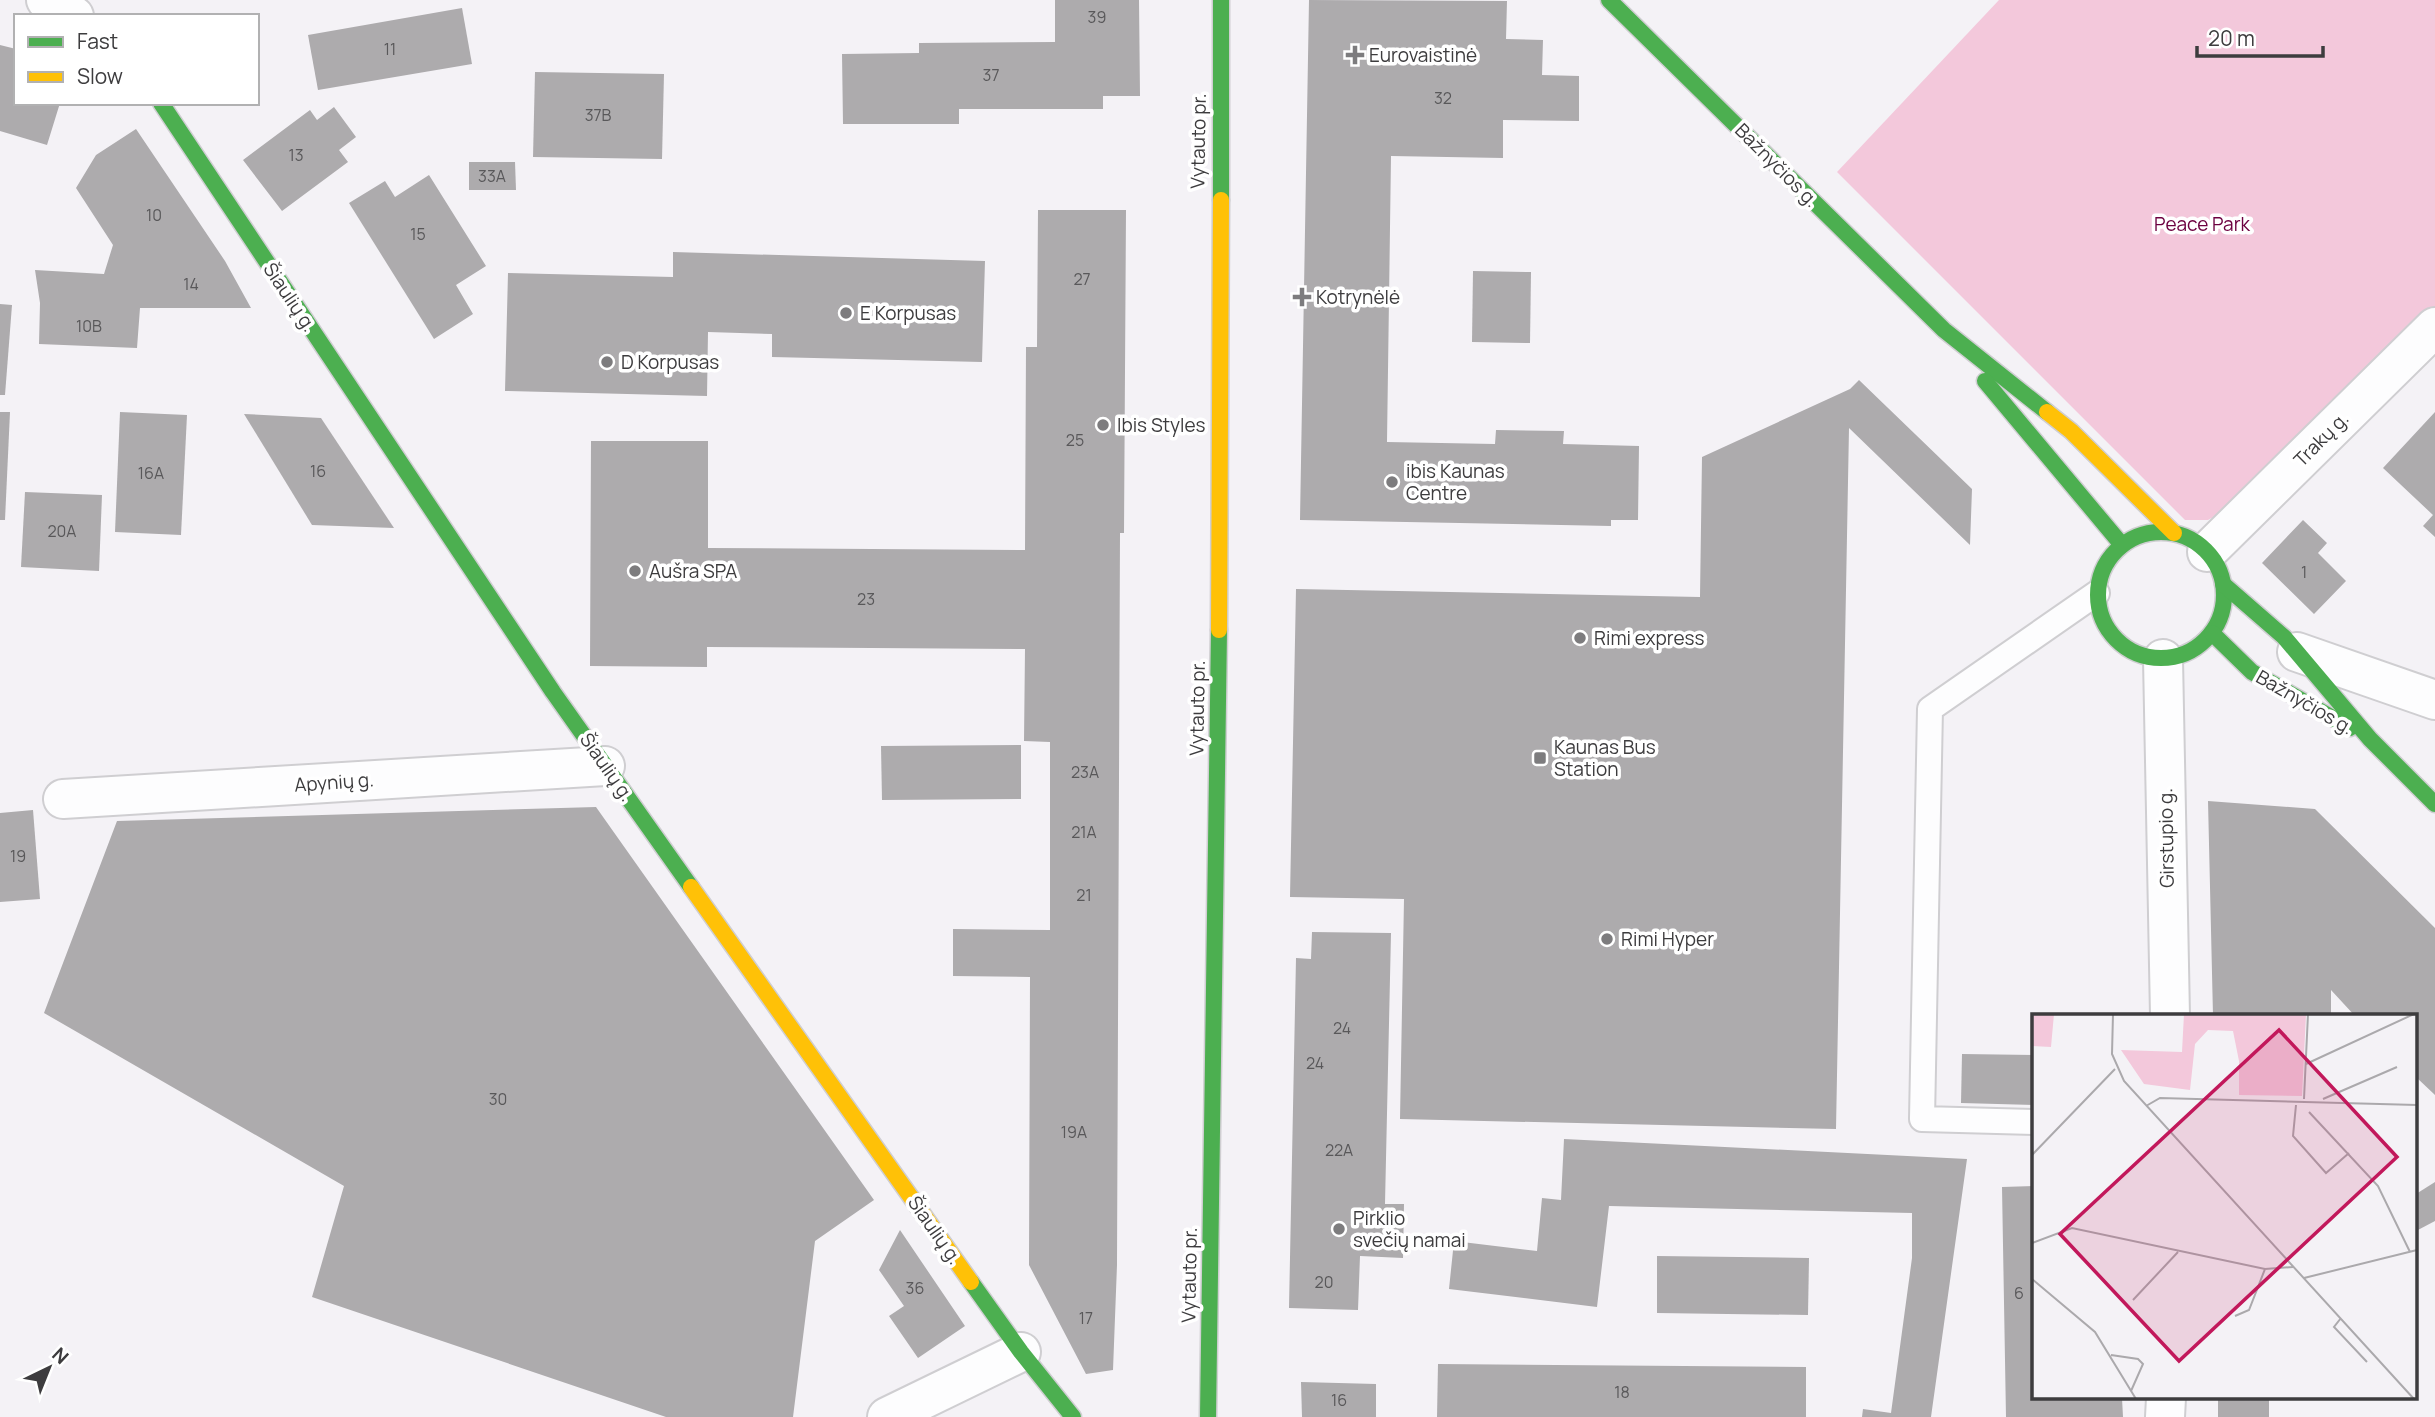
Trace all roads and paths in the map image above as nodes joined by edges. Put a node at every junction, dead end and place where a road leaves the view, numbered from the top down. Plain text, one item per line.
1 (46, 0) edge
2 (1221, 0) edge
3 (1609, 0) edge
4 (70, 14) edge
5 (162, 105) edge
6 (1944, 330) junction
7 (2426, 347) edge
8 (2174, 533) junction
9 (2122, 545) junction
10 (2215, 568) junction
11 (2097, 593) junction
12 (2212, 633) junction
13 (2297, 652) junction
14 (2163, 659) junction
15 (2435, 700) edge
16 (2370, 739) junction
17 (605, 766) junction
18 (63, 799) dead end
19 (2435, 804) edge
20 (2169, 1014) edge
21 (2032, 1122) edge
22 (1021, 1352) junction
23 (887, 1417) edge
24 (1073, 1417) edge
25 (1208, 1417) edge

1 - 4 street
2 - 25 street, Vytauto pr.
3 - 6 street, Bažnyčios g.
5 - 17 street, Šiaulių g.
6 - 8 street, Bažnyčios g.
6 - 9 street, Bažnyčios g.
7 - 10 street, Trakų g.
8 - 9 street
8 - 10 street
9 - 11 street
10 - 12 street
10 - 13 street, Bažnyčios g.
11 - 14 street
11 - 21 lane
12 - 14 street
12 - 16 street, Bažnyčios g.
13 - 15 street, Bažnyčios g.
13 - 16 street, Bažnyčios g.
14 - 20 street, Girstupio g.
16 - 19 street, Bažnyčios g.
17 - 18 street, Apynių g.
17 - 22 street, Šiaulių g.
22 - 23 street
22 - 24 street, Šiaulių g.

